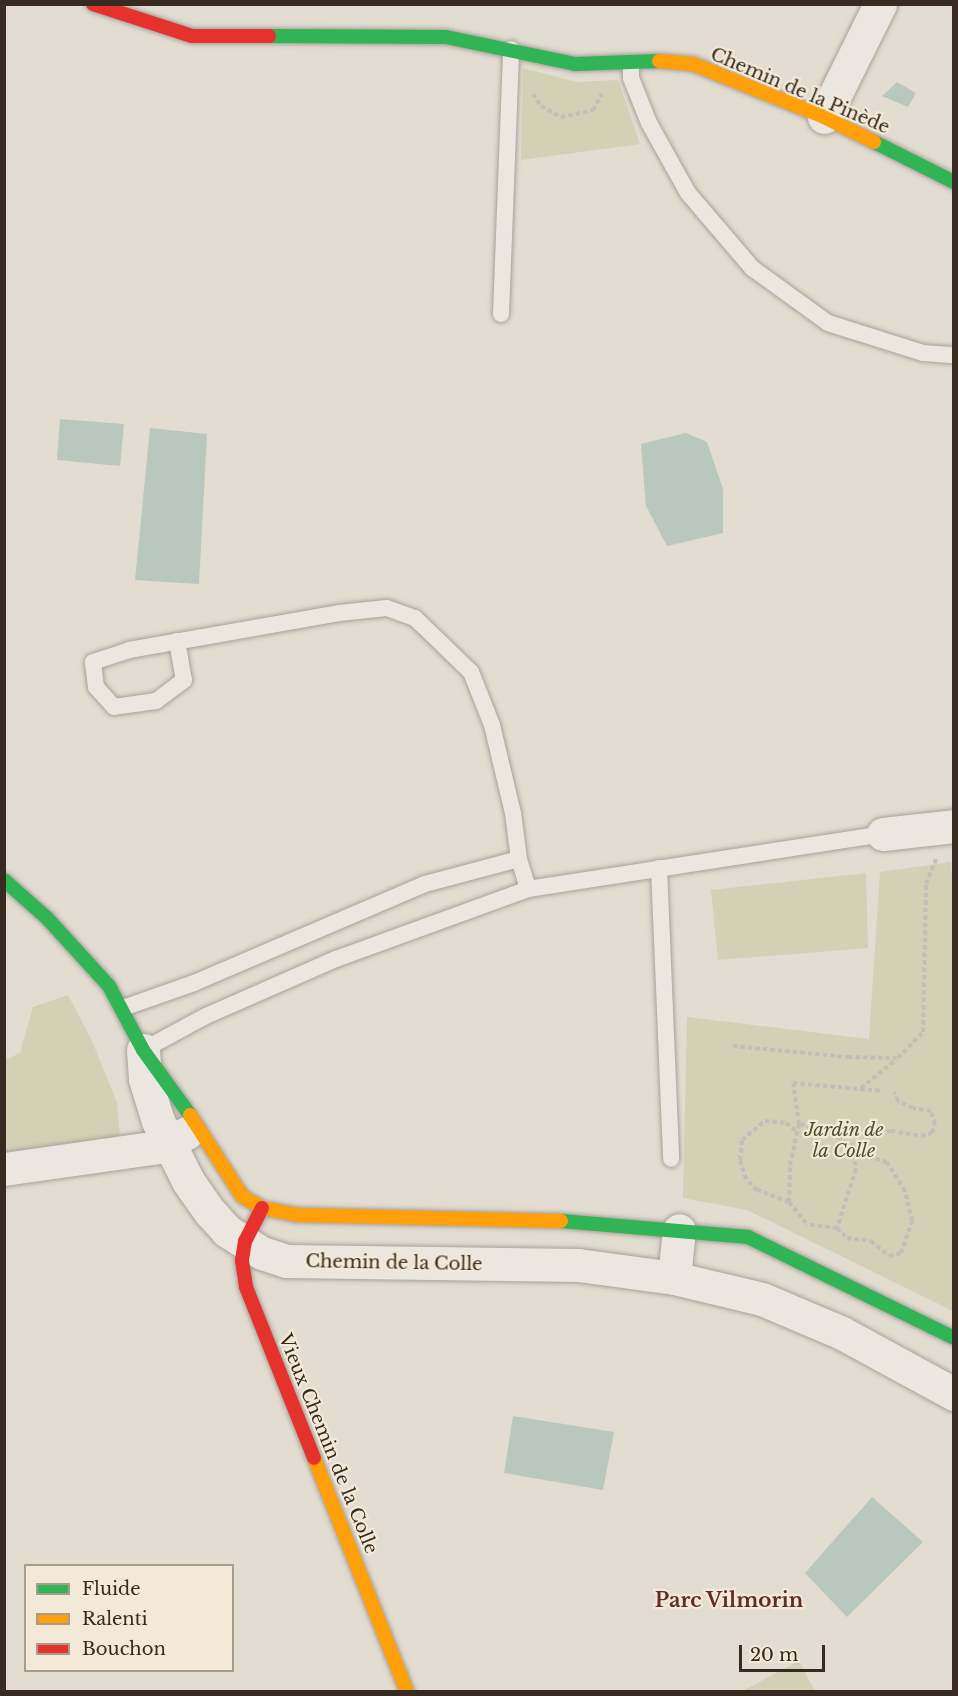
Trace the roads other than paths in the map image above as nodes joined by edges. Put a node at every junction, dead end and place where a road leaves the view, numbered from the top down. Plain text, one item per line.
1 (93, 4) edge
2 (880, 4) edge
3 (511, 49) junction
4 (632, 63) junction
5 (824, 117) junction
6 (954, 182) edge
7 (501, 314) dead end
8 (954, 355) edge
9 (177, 641) junction
10 (883, 834) joint
11 (946, 839) edge
12 (519, 859) junction
13 (659, 868) junction
14 (4, 880) edge
15 (528, 889) junction
16 (123, 1008) junction
17 (142, 1050) junction
18 (183, 1136) junction
19 (671, 1159) dead end
20 (4, 1169) edge
21 (262, 1208) junction
22 (679, 1230) junction
23 (245, 1241) junction
24 (674, 1278) junction
25 (954, 1338) edge
26 (953, 1392) edge
27 (407, 1692) edge

1 - 3 street, Chemin de la Pinède
2 - 5 street
3 - 4 street, Chemin de la Pinède
3 - 7 lane
4 - 5 street, Chemin de la Pinède
4 - 8 lane
5 - 6 street, Chemin de la Pinède
9 - 9 lane
9 - 12 lane
10 - 11 street
10 - 13 lane
12 - 15 lane
12 - 16 lane
13 - 15 lane
13 - 19 lane
14 - 16 street, Chemin de la Colle
15 - 17 lane
16 - 17 street, Chemin de la Colle
17 - 18 street, Chemin de la Colle
18 - 20 street
18 - 21 street, Chemin de la Colle
18 - 23 street, Chemin de la Colle
21 - 22 street, Chemin de la Colle
21 - 23 street, Vieux Chemin de la Colle
22 - 24 street
22 - 25 street, Chemin de la Colle
23 - 24 street, Chemin de la Colle
23 - 27 street, Vieux Chemin de la Colle
24 - 26 street, Chemin de la Colle

